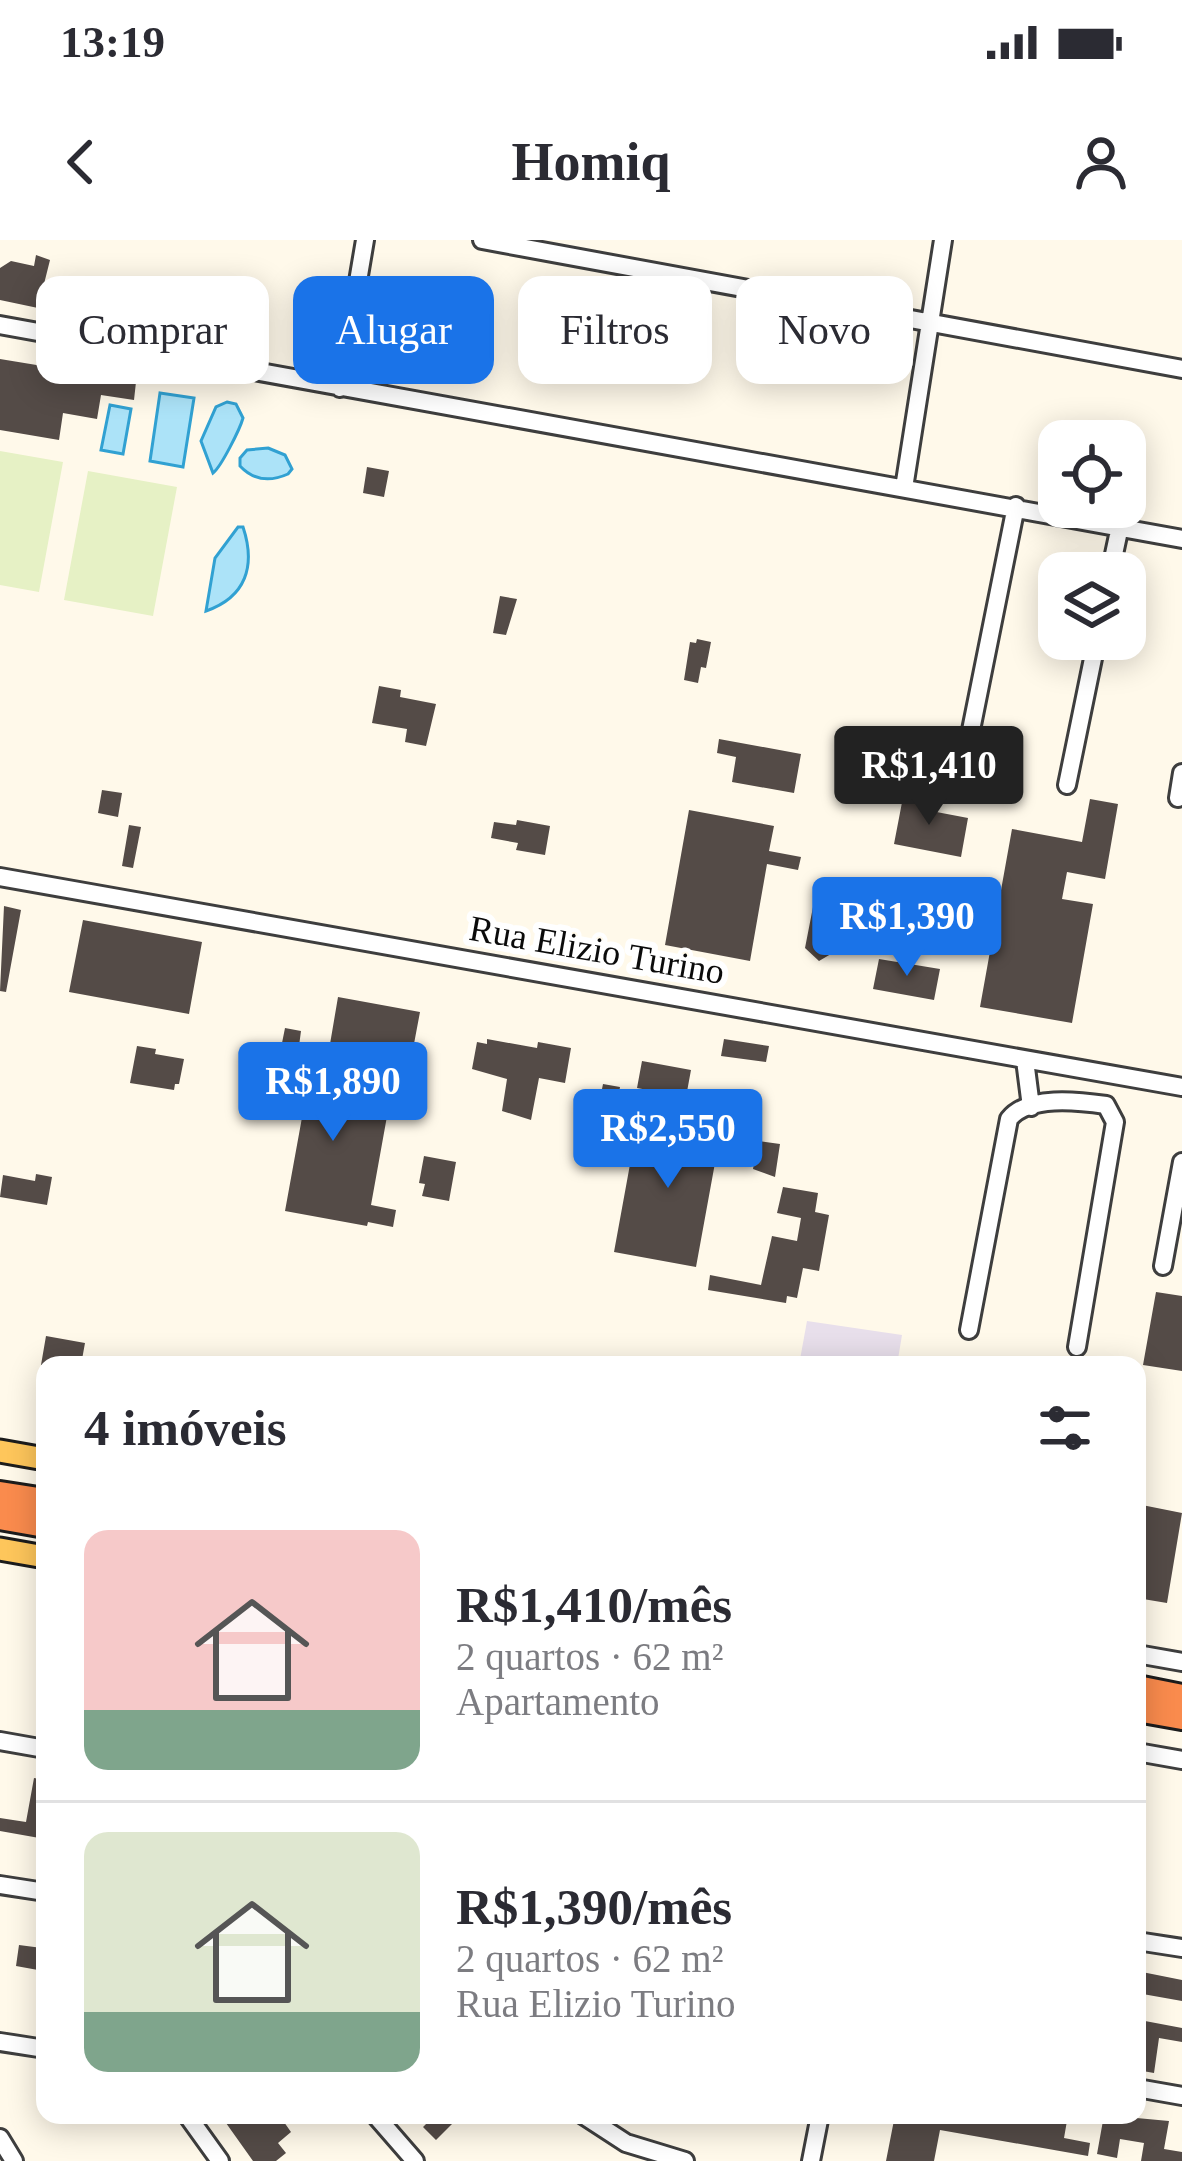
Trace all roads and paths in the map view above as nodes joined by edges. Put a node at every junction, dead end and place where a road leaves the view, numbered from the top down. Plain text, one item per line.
1 (364, 240) edge
2 (482, 240) edge
3 (943, 240) edge
4 (930, 325) junction
5 (0, 326) edge
6 (1182, 369) edge
7 (340, 388) junction
8 (904, 488) junction
9 (1016, 506) junction
10 (1038, 510) edge
11 (1130, 528) edge
12 (1182, 538) edge
13 (1093, 660) edge
14 (964, 765) dead end
15 (1182, 773) edge
16 (1067, 785) dead end
17 (1178, 798) dead end
18 (0, 877) edge
19 (1025, 1060) junction
20 (1182, 1088) edge
21 (1031, 1107) junction
22 (1182, 1162) edge
23 (1163, 1266) dead end
24 (970, 1330) dead end
25 (1077, 1347) dead end
26 (0, 1451) edge
27 (36, 1457) edge
28 (0, 1494) edge
29 (36, 1500) edge
30 (0, 1517) edge
31 (36, 1523) edge
32 (0, 1549) edge
33 (36, 1555) edge
34 (1146, 1656) edge
35 (1182, 1662) edge
36 (1146, 1690) edge
37 (1182, 1696) edge
38 (1146, 1711) edge
39 (1182, 1717) edge
40 (0, 1741) edge
41 (36, 1747) edge
42 (1146, 1754) edge
43 (1182, 1760) edge
44 (0, 1885) edge
45 (36, 1891) edge
46 (1146, 1942) edge
47 (1182, 1948) edge
48 (0, 2042) edge
49 (36, 2048) edge
50 (1146, 2090) edge
51 (1182, 2096) edge
52 (193, 2124) edge
53 (381, 2124) edge
54 (597, 2124) edge
55 (818, 2124) edge
56 (0, 2138) edge
57 (405, 2158) edge
58 (14, 2161) edge
59 (220, 2161) edge
60 (685, 2161) edge
61 (811, 2161) edge

1 - 7 street
2 - 4 street
3 - 4 street
4 - 6 street
4 - 8 street
5 - 7 street
7 - 8 street
8 - 9 street
9 - 10 street
9 - 14 street
11 - 12 street
13 - 16 street
15 - 17 street
18 - 19 street, Rua Elizio Turino
19 - 20 street, Rua Elizio Turino
19 - 21 street
21 - 24 street
21 - 25 street
22 - 23 street
26 - 27 main road
28 - 29 highway
30 - 31 highway
32 - 33 main road
34 - 35 street
36 - 37 highway
38 - 39 highway
40 - 41 street
42 - 43 street
44 - 45 street
46 - 47 street
48 - 49 street
50 - 51 street
52 - 59 street
53 - 57 street
54 - 60 street
55 - 61 street
56 - 58 street

